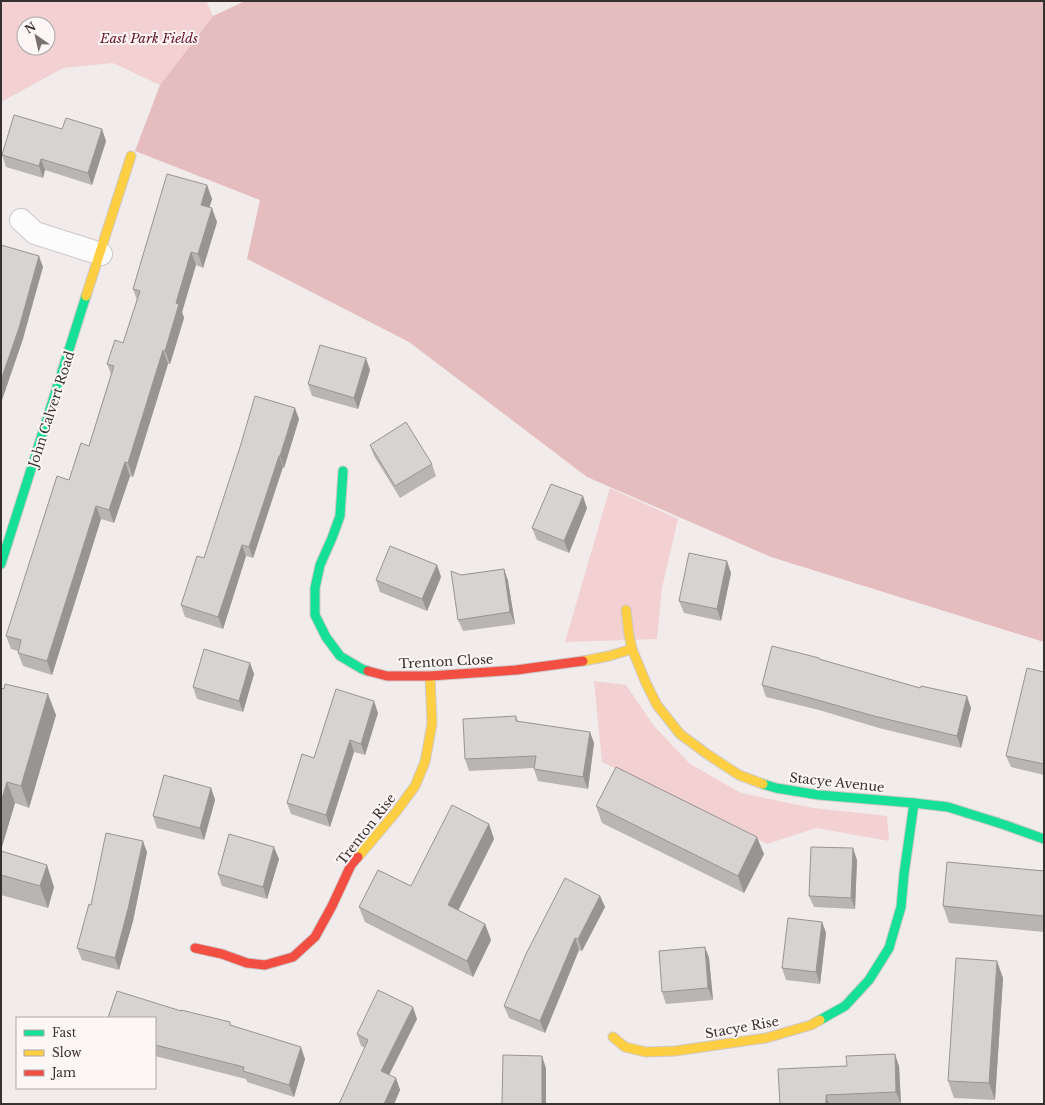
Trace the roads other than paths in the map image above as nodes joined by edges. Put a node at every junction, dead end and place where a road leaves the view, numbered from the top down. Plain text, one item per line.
1 (132, 156) dead end
2 (21, 220) dead end
3 (101, 254) junction
4 (343, 471) dead end
5 (1, 564) edge
6 (626, 610) dead end
7 (632, 649) junction
8 (430, 676) junction
9 (914, 803) junction
10 (1044, 839) edge
11 (196, 948) dead end
12 (613, 1037) dead end

1 - 3 street, John Calvert Road
2 - 3 street
3 - 5 street, John Calvert Road
4 - 8 street, Trenton Close
6 - 7 street, Stacye Avenue
7 - 8 street, Trenton Close
7 - 9 street, Stacye Avenue
8 - 11 street, Trenton Rise
9 - 10 street, Stacye Avenue
9 - 12 street, Stacye Rise

